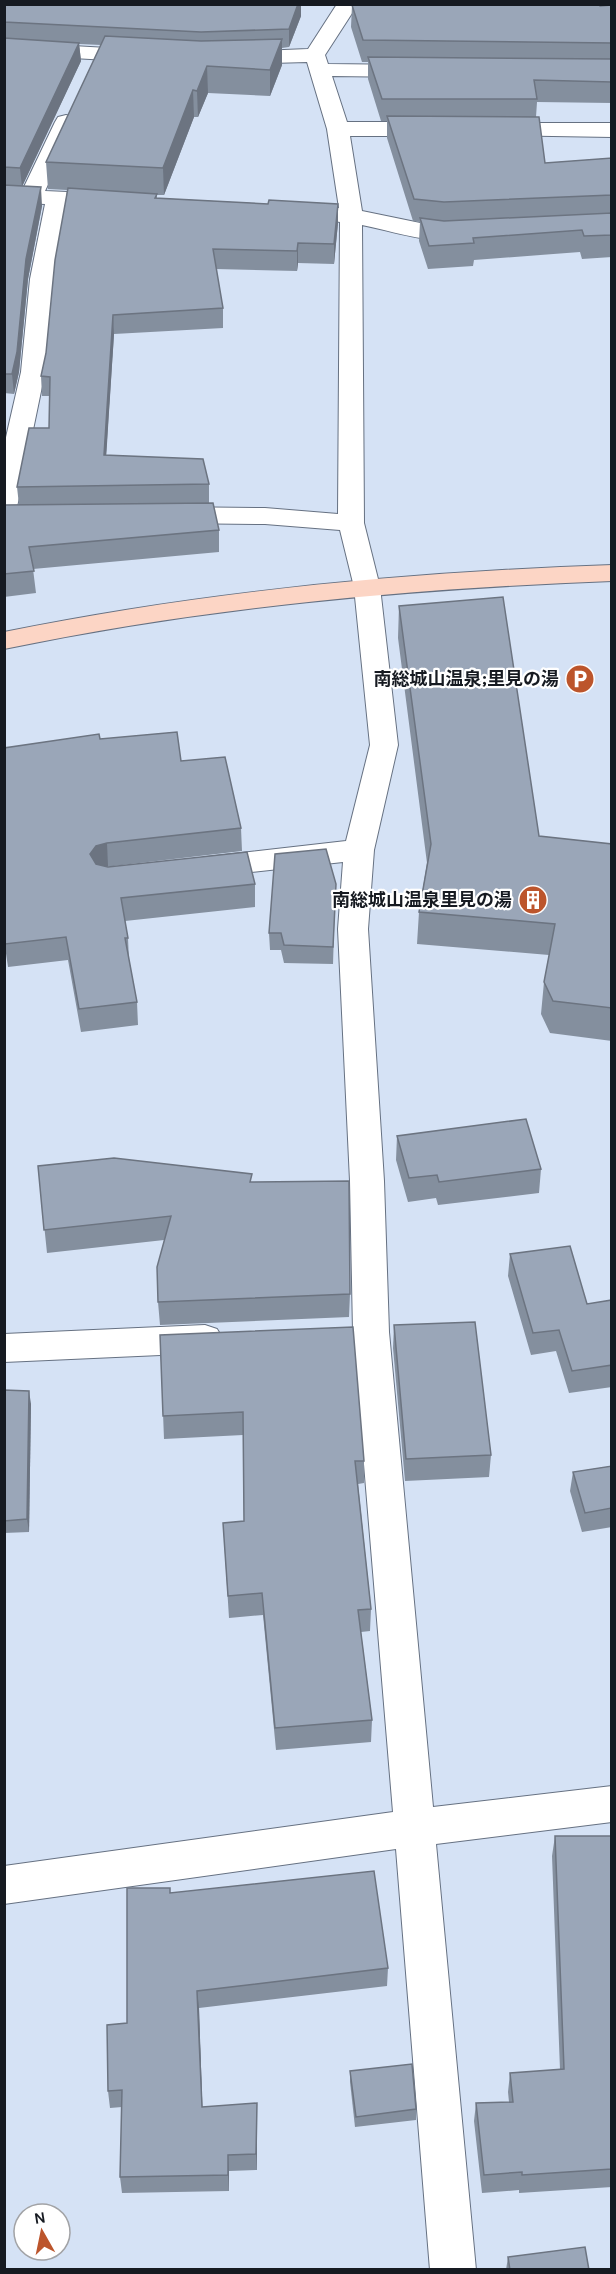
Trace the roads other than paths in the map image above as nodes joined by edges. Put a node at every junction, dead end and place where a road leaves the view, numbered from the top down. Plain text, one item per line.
1 (348, 4) edge
2 (4, 48) edge
3 (159, 57) edge
4 (220, 58) edge
5 (318, 62) junction
6 (437, 71) edge
7 (73, 106) edge
8 (338, 129) junction
9 (457, 129) edge
10 (481, 130) edge
11 (612, 130) edge
12 (4, 195) edge
13 (31, 196) junction
14 (57, 198) junction
15 (136, 202) edge
16 (311, 213) edge
17 (351, 215) junction
18 (488, 232) edge
19 (4, 507) edge
20 (142, 516) edge
21 (351, 523) junction
22 (612, 573) edge
23 (367, 587) junction
24 (4, 641) edge
25 (359, 850) junction
26 (180, 870) edge
27 (371, 1332) junction
28 (336, 1334) edge
29 (231, 1338) edge
30 (4, 1347) edge
31 (612, 1804) edge
32 (414, 1828) junction
33 (4, 1885) edge
34 (453, 2270) edge

1 - 5 street
2 - 3 street
4 - 5 street
5 - 6 street
5 - 8 street
7 - 13 street
8 - 9 street
8 - 17 street
10 - 11 street
12 - 13 street
13 - 14 street
14 - 15 street
14 - 19 street
16 - 17 street
17 - 18 street
17 - 21 street
20 - 21 street
21 - 23 street
22 - 23 street
23 - 24 street
23 - 25 street
25 - 26 street
25 - 27 street
27 - 28 street
27 - 32 street
29 - 30 street
31 - 32 street
32 - 33 street
32 - 34 street

